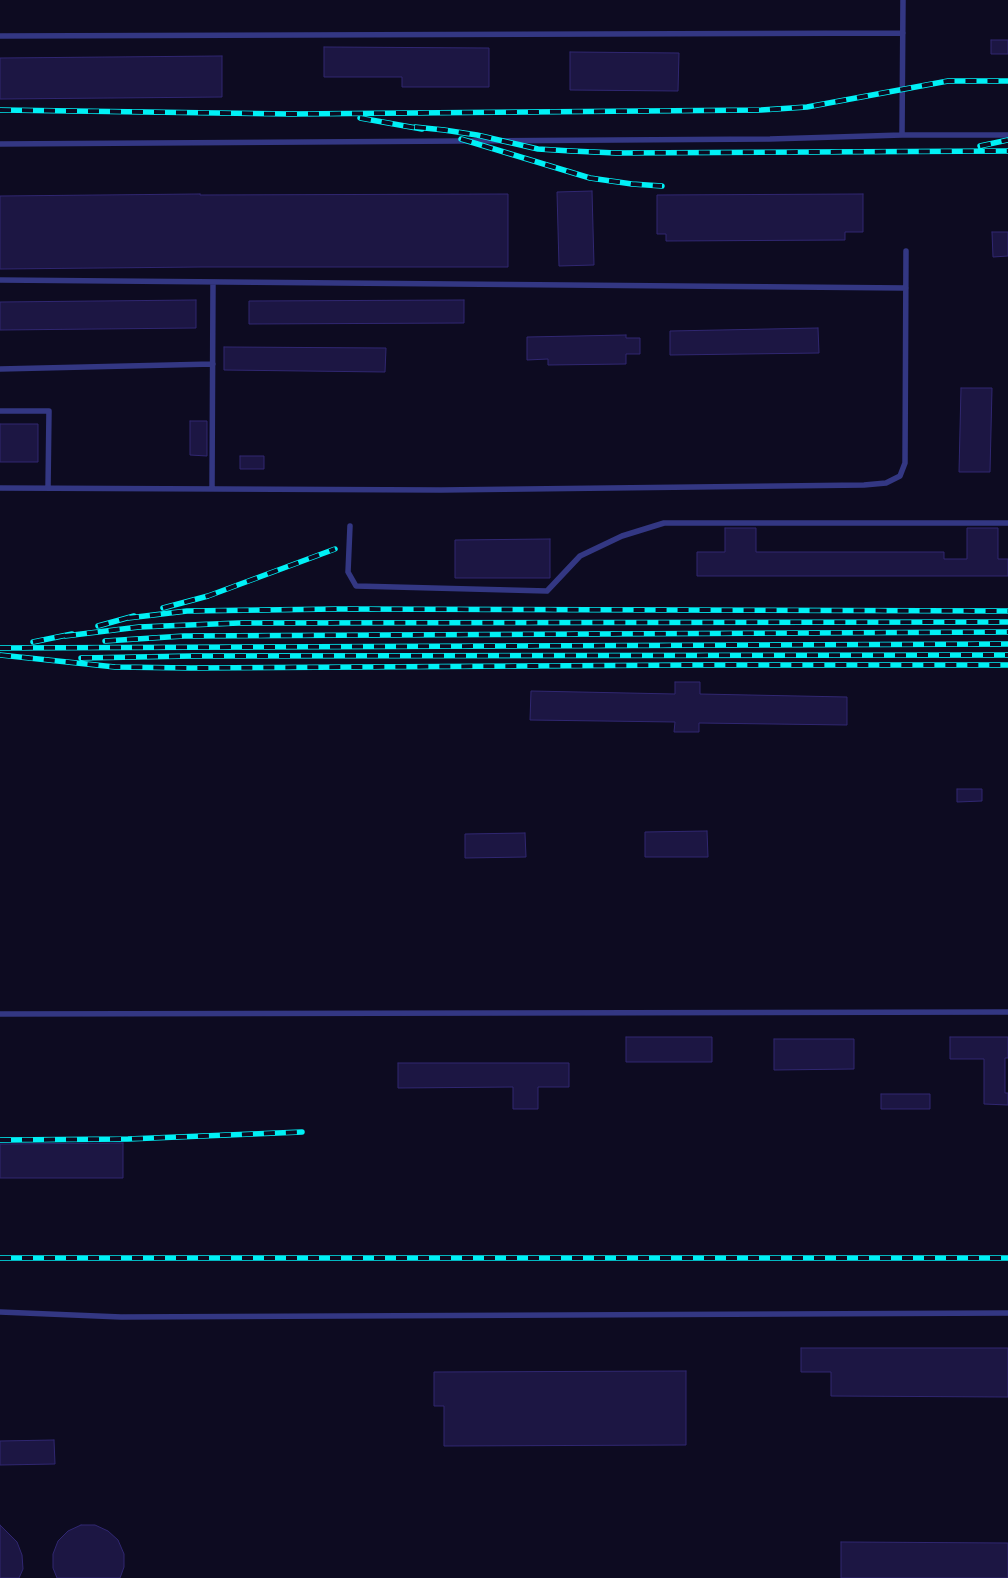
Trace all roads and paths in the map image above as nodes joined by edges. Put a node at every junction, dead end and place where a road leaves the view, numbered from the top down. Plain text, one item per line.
1 (903, 0) edge
2 (903, 33) junction
3 (0, 36) edge
4 (902, 135) junction
5 (1008, 135) edge
6 (0, 144) edge
7 (906, 251) dead end
8 (0, 280) edge
9 (213, 282) junction
10 (906, 288) junction
11 (213, 364) junction
12 (0, 369) edge
13 (0, 411) edge
14 (0, 488) edge
15 (48, 488) junction
16 (212, 489) junction
17 (1008, 523) edge
18 (350, 526) dead end
19 (1008, 1012) edge
20 (0, 1014) edge
21 (0, 1312) edge
22 (1008, 1313) edge

1 - 2 lane
2 - 3 lane
2 - 4 lane
4 - 5 lane
4 - 6 lane
7 - 10 lane
8 - 9 lane
9 - 10 lane
9 - 11 lane
10 - 16 lane
11 - 12 lane
11 - 16 lane
13 - 15 lane
14 - 15 lane
15 - 16 lane
17 - 18 lane
19 - 20 lane
21 - 22 lane

